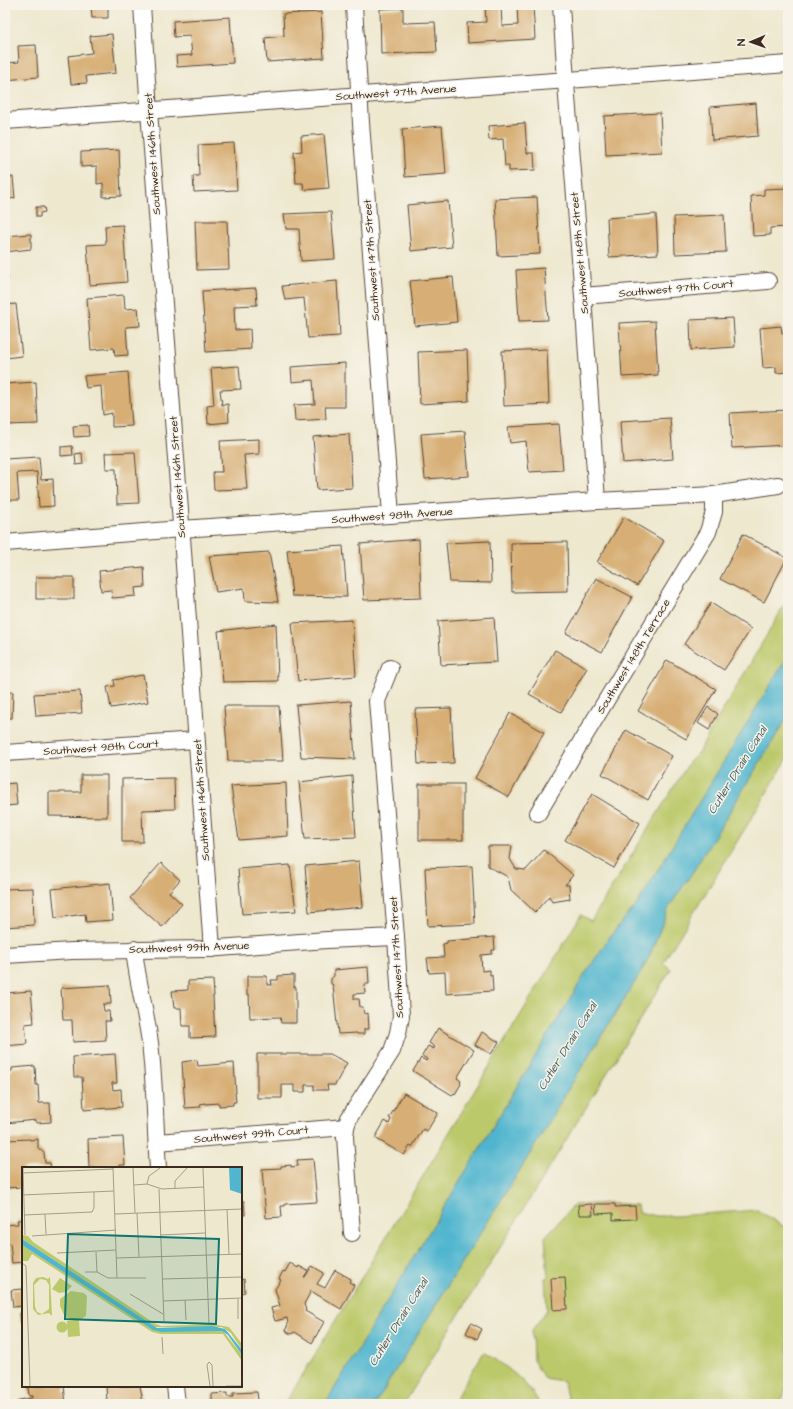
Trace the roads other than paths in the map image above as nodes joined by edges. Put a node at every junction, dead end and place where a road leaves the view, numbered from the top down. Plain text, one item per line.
1 (142, 5) edge
2 (354, 5) edge
3 (561, 5) edge
4 (788, 64) edge
5 (566, 81) junction
6 (359, 95) junction
7 (148, 111) junction
8 (5, 121) edge
9 (768, 281) dead end
10 (583, 296) junction
11 (778, 486) dead end
12 (714, 495) junction
13 (597, 501) junction
14 (392, 515) junction
15 (181, 529) junction
16 (5, 543) edge
17 (390, 668) dead end
18 (196, 740) junction
19 (5, 753) edge
20 (538, 813) dead end
21 (396, 937) junction
22 (134, 949) junction
23 (212, 949) junction
24 (5, 955) edge
25 (346, 1127) junction
26 (157, 1142) junction
27 (158, 1167) edge
28 (352, 1233) dead end
29 (175, 1387) edge
30 (177, 1404) edge

1 - 7 street, Southwest 146th Street
2 - 6 street, Southwest 147th Street
3 - 5 street, Southwest 148th Street
4 - 5 street, Southwest 97th Avenue
5 - 6 street, Southwest 97th Avenue
5 - 10 street, Southwest 148th Street
6 - 7 street, Southwest 97th Avenue
6 - 14 street, Southwest 147th Street
7 - 8 street, Southwest 97th Avenue
7 - 15 street, Southwest 146th Street
9 - 10 street, Southwest 97th Court
10 - 13 street, Southwest 148th Street
11 - 12 street, Southwest 98th Avenue
12 - 13 street, Southwest 98th Avenue
12 - 20 street, Southwest 148th Terrace
13 - 14 street, Southwest 98th Avenue
14 - 15 street, Southwest 98th Avenue
15 - 16 street, Southwest 98th Avenue
15 - 18 street, Southwest 146th Street
17 - 21 street, Southwest 147th Street
18 - 19 street, Southwest 98th Court
18 - 23 street, Southwest 146th Street
21 - 23 street, Southwest 99th Avenue
21 - 25 street, Southwest 147th Street
22 - 23 street, Southwest 99th Avenue
22 - 24 street, Southwest 99th Avenue
22 - 26 street
25 - 26 street, Southwest 99th Court
25 - 28 street, Southwest 147th Street
26 - 27 street
29 - 30 street

